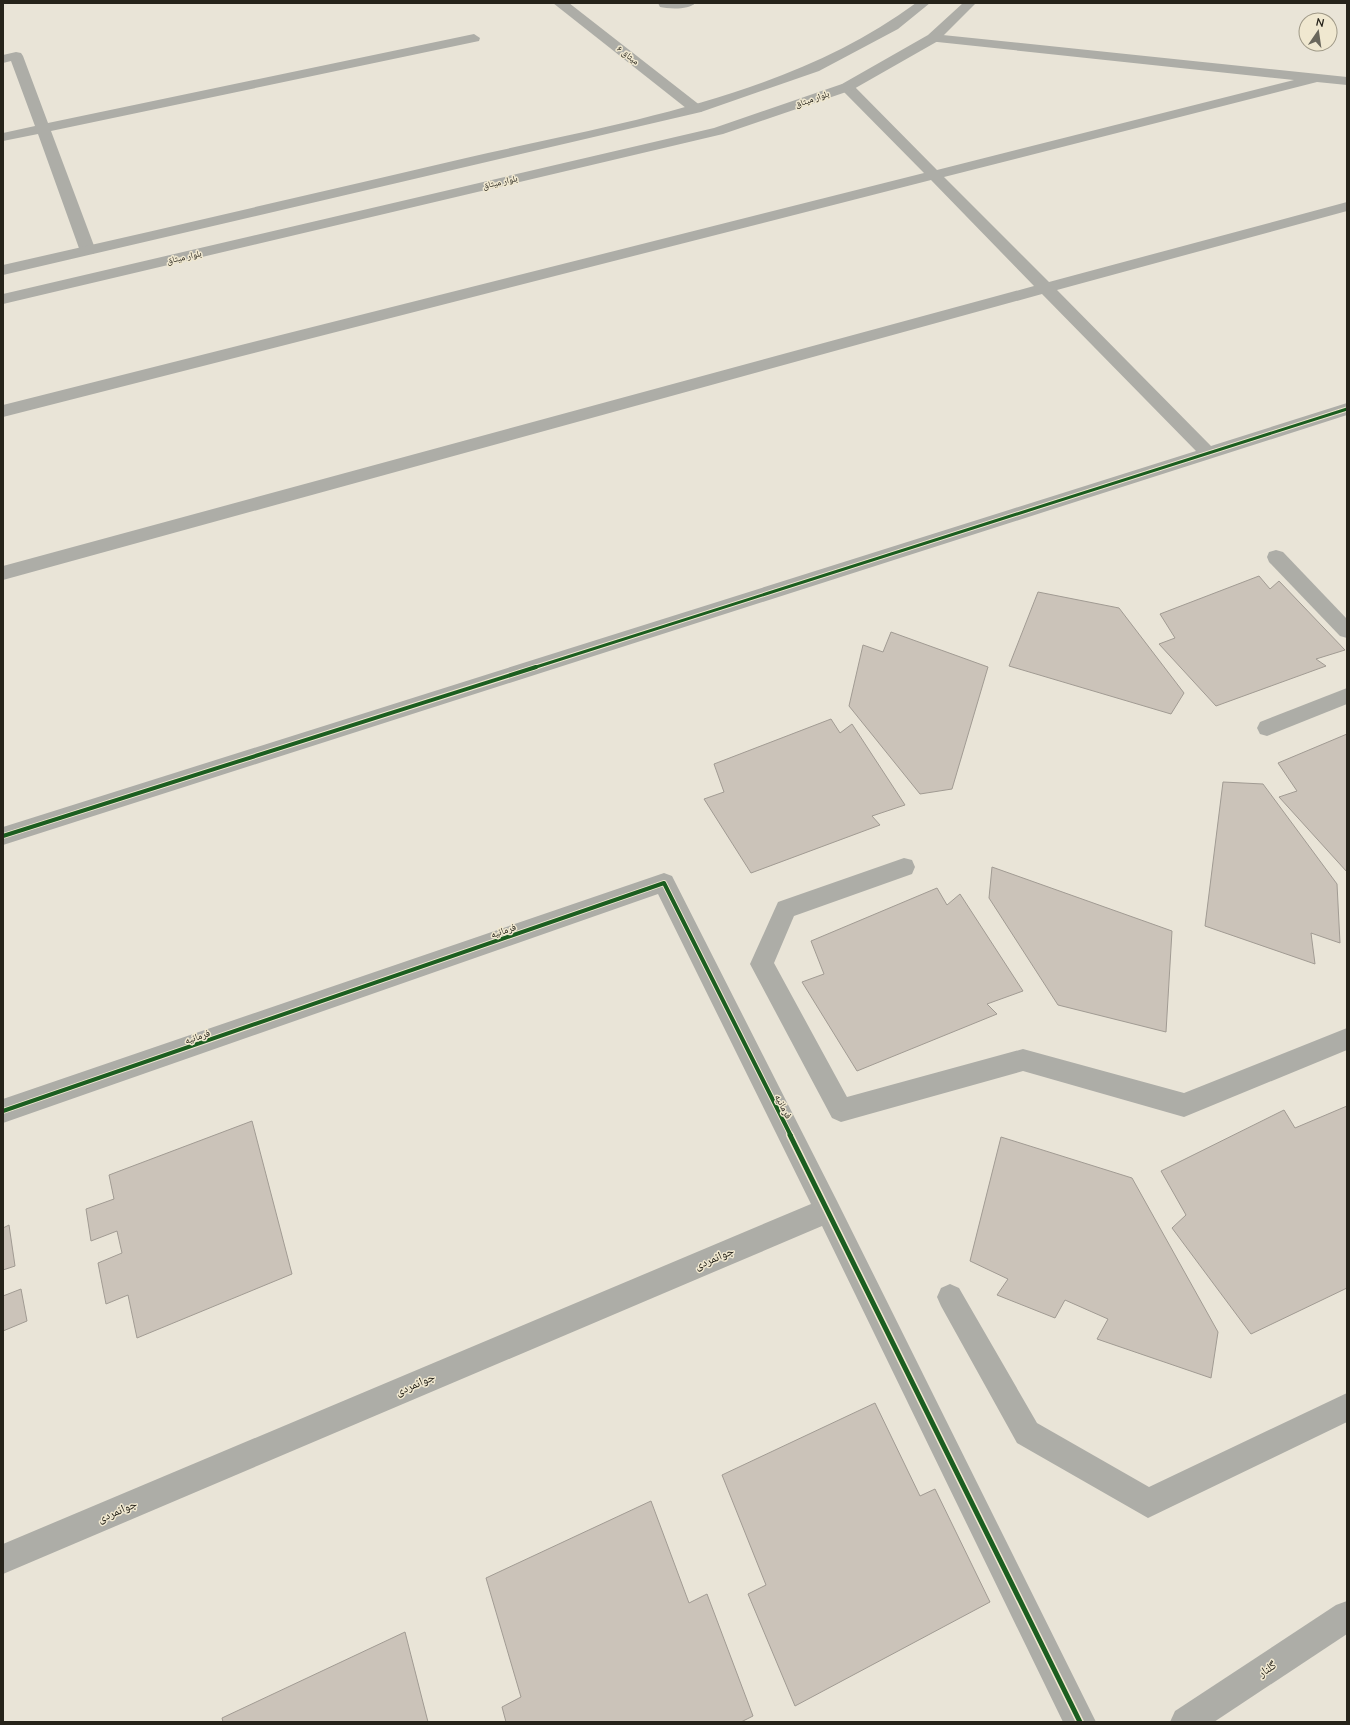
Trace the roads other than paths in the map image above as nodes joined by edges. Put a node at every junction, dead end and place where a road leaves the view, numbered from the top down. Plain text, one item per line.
1 (559, 3) edge
2 (689, 3) edge
3 (924, 3) edge
4 (970, 3) edge
5 (664, 4) edge
6 (474, 38) dead end
7 (933, 38) junction
8 (3, 59) edge
9 (1316, 78) junction
10 (1347, 82) edge
11 (847, 87) junction
12 (696, 109) junction
13 (43, 129) junction
14 (3, 137) edge
15 (934, 176) junction
16 (395, 180) junction
17 (409, 204) junction
18 (1347, 206) edge
19 (88, 251) junction
20 (3, 270) edge
21 (1044, 288) junction
22 (3, 299) edge
23 (1347, 409) edge
24 (3, 411) edge
25 (1208, 454) junction
26 (1276, 557) dead end
27 (3, 573) edge
28 (1347, 630) edge
29 (1347, 696) edge
30 (1267, 728) dead end
31 (3, 836) edge
32 (904, 867) dead end
33 (1347, 1038) edge
34 (3, 1111) edge
35 (828, 1210) junction
36 (950, 1297) dead end
37 (1347, 1407) edge
38 (3, 1559) edge
39 (1347, 1616) edge
40 (1080, 1722) edge
41 (1186, 1722) edge

1 - 12 street, میثاق ۶
2 - 5 street
3 - 12 street
4 - 7 street, بلوار میثاق
6 - 13 street
7 - 9 street
7 - 11 street, بلوار میثاق
8 - 13 street
9 - 10 street
9 - 15 street
11 - 15 street
11 - 17 street, بلوار میثاق
12 - 16 street
13 - 14 street
13 - 19 street
15 - 21 street
15 - 24 street
16 - 17 street
16 - 19 street
17 - 22 street, بلوار میثاق
18 - 21 street
19 - 20 street
21 - 25 street
21 - 27 street
23 - 25 street
25 - 31 street
26 - 28 street
29 - 30 street
32 - 33 street
34 - 35 street, فرمانیه
35 - 38 street, جوانمردی
35 - 40 street
36 - 37 street
39 - 41 street, گلنار

